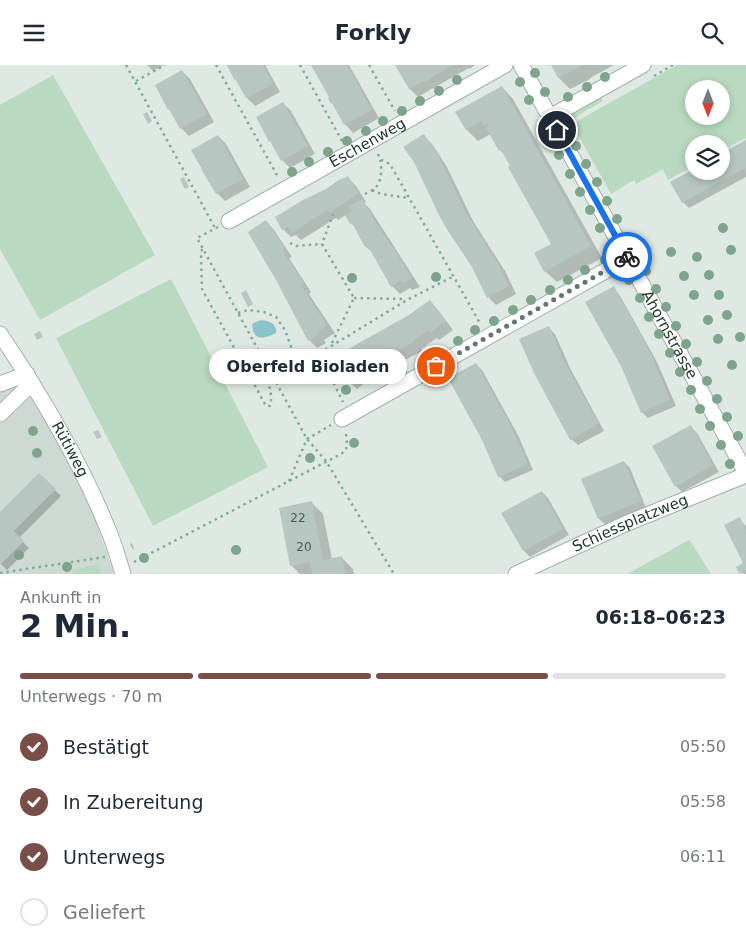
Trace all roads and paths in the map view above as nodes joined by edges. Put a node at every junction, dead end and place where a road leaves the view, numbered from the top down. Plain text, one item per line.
1 (126, 65) edge
2 (165, 65) edge
3 (216, 65) edge
4 (300, 65) edge
5 (369, 65) edge
6 (505, 65) edge
7 (521, 65) edge
8 (643, 65) edge
9 (136, 81) junction
10 (550, 117) junction
11 (402, 124) junction
12 (372, 141) junction
13 (349, 153) junction
14 (380, 159) junction
15 (285, 189) junction
16 (372, 191) junction
17 (365, 194) dead end
18 (409, 198) junction
19 (333, 214) dead end
20 (222, 224) junction
21 (290, 243) dead end
22 (322, 244) junction
23 (203, 248) junction
24 (628, 258) junction
25 (454, 276) junction
26 (354, 298) junction
27 (407, 299) junction
28 (238, 313) junction
29 (0, 333) edge
30 (488, 337) junction
31 (332, 345) junction
32 (319, 355) junction
33 (295, 356) junction
34 (264, 361) junction
35 (270, 372) junction
36 (30, 378) junction
37 (0, 384) edge
38 (0, 415) edge
39 (346, 416) junction
40 (307, 439) junction
41 (326, 461) junction
42 (746, 474) edge
43 (289, 481) junction
44 (107, 556) dead end
45 (122, 571) edge
46 (0, 573) edge
47 (394, 574) edge
48 (516, 574) edge

1 - 9 path
2 - 9 path
3 - 15 path
4 - 13 path
5 - 11 path
6 - 11 street, Eschenweg
7 - 10 street, Ahornstrasse
8 - 10 street
9 - 20 path
10 - 24 street, Ahornstrasse
11 - 12 street, Eschenweg
12 - 13 street, Eschenweg
12 - 14 path
13 - 15 street, Eschenweg
14 - 16 path
14 - 18 path
15 - 20 street, Eschenweg
16 - 17 path
16 - 18 path
18 - 25 path
19 - 22 path
20 - 23 path
21 - 22 path
22 - 26 path
23 - 28 path
23 - 35 path
24 - 30 street
24 - 42 street, Ahornstrasse
25 - 27 path
25 - 30 path
26 - 27 path
26 - 31 path
27 - 31 path
28 - 33 path
28 - 34 path
29 - 36 street, Rütiweg
30 - 39 street
31 - 32 path
32 - 33 path
32 - 39 path
33 - 34 path
34 - 35 path
35 - 40 path
36 - 37 street
36 - 38 street
36 - 45 street, Rütiweg
39 - 40 path
39 - 41 path
40 - 41 path
40 - 43 path
41 - 43 path
41 - 47 path
42 - 48 street, Schiessplatzweg
43 - 45 path
44 - 46 path

